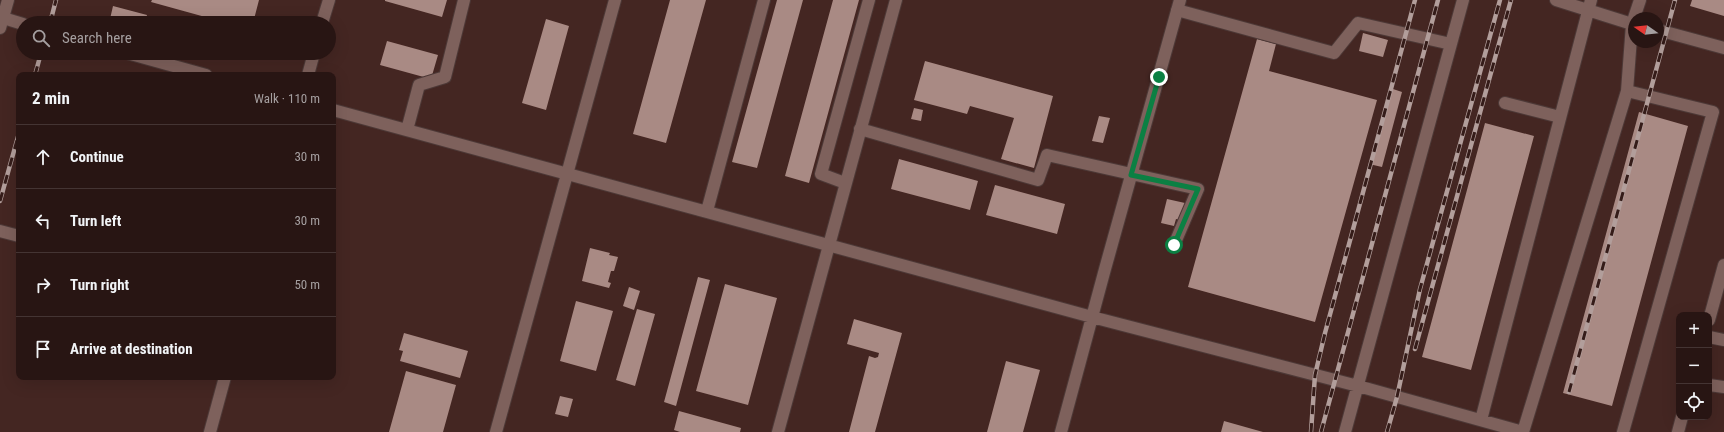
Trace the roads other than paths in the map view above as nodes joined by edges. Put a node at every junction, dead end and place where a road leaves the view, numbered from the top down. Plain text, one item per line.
1 (8, 0) edge
2 (328, 0) edge
3 (464, 0) edge
4 (615, 0) edge
5 (764, 0) edge
6 (869, 0) edge
7 (896, 0) edge
8 (1463, 0) edge
9 (1556, 0) edge
10 (1640, 0) edge
11 (1589, 4) edge
12 (1179, 5) edge
13 (1637, 12) edge
14 (324, 16) edge
15 (1628, 19) edge
16 (1, 21) edge
17 (16, 23) edge
18 (1664, 32) edge
19 (1451, 44) junction
20 (1631, 48) edge
21 (1724, 48) edge
22 (145, 60) edge
23 (312, 60) edge
24 (170, 70) edge
25 (184, 72) edge
26 (309, 72) edge
27 (1627, 91) junction
28 (1504, 103) dead end
29 (336, 111) edge
30 (1560, 117) junction
31 (860, 129) junction
32 (407, 130) junction
33 (567, 173) junction
34 (1131, 175) junction
35 (845, 183) junction
36 (707, 211) junction
37 (0, 231) edge
38 (16, 235) edge
39 (828, 244) junction
40 (1174, 245) dead end
41 (1724, 265) edge
42 (1711, 312) edge
43 (1092, 317) junction
44 (1712, 337) edge
45 (1724, 340) edge
46 (224, 380) edge
47 (1712, 385) edge
48 (1358, 386) junction
49 (1724, 387) edge
50 (1481, 420) junction
51 (1681, 420) edge
52 (210, 432) edge
53 (496, 432) edge
54 (778, 432) edge
55 (1061, 432) edge
56 (1345, 432) edge
57 (1523, 432) edge
58 (1623, 432) edge
59 (1678, 432) edge

1 - 16 lane
2 - 14 lane
3 - 32 lane
4 - 33 lane
5 - 36 lane
6 - 35 lane
7 - 31 lane
8 - 19 lane
9 - 11 lane
10 - 13 lane
11 - 15 lane
11 - 30 lane
12 - 19 lane
12 - 34 lane
16 - 17 lane
18 - 21 lane
19 - 48 lane
20 - 27 lane
22 - 24 lane
23 - 26 lane
24 - 25 lane
27 - 57 lane
27 - 58 lane
28 - 30 lane
29 - 32 lane
30 - 50 lane
31 - 34 lane
31 - 35 lane
32 - 33 lane
33 - 36 lane
33 - 53 lane
34 - 40 lane
34 - 43 lane
35 - 39 lane
36 - 39 lane
37 - 38 lane
39 - 43 lane
39 - 54 lane
41 - 42 lane
43 - 48 lane
43 - 55 lane
44 - 45 lane
46 - 52 lane
47 - 49 lane
48 - 50 lane
48 - 56 lane
50 - 57 lane
51 - 59 lane

